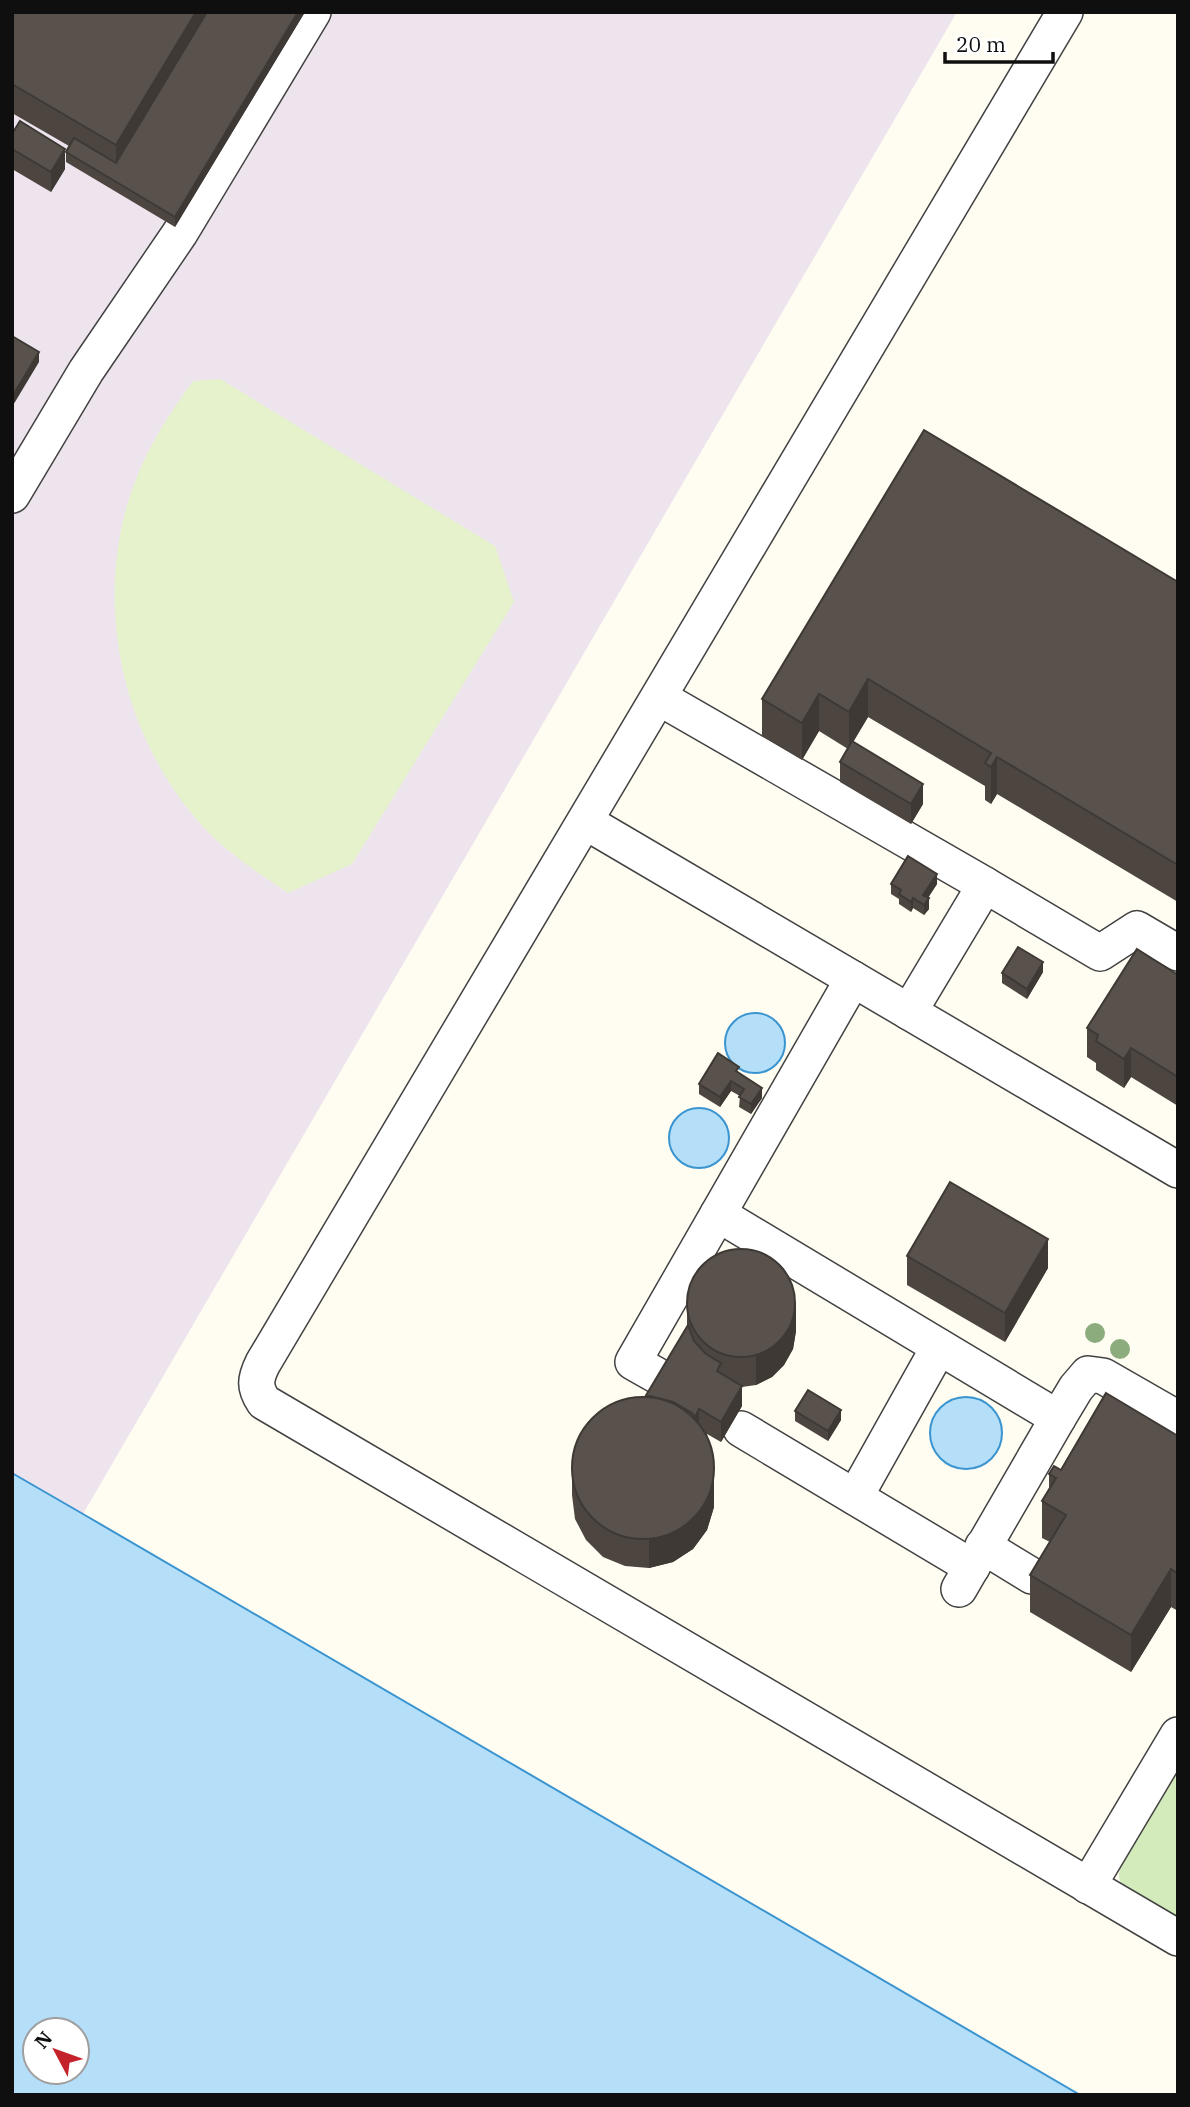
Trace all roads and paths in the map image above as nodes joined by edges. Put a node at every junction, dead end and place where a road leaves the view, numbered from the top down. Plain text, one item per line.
1 (313, 12) edge
2 (1065, 12) edge
3 (12, 495) edge
4 (660, 698) junction
5 (586, 822) junction
6 (985, 885) junction
7 (1178, 953) edge
8 (853, 979) junction
9 (909, 1012) junction
10 (1178, 1170) edge
11 (718, 1214) junction
12 (950, 1344) junction
13 (656, 1375) edge
14 (1058, 1418) junction
15 (1178, 1419) edge
16 (741, 1429) dead end
17 (855, 1497) junction
18 (971, 1567) junction
19 (1032, 1576) edge
20 (1178, 1735) edge
21 (1088, 1886) junction
22 (1178, 1938) edge

1 - 3 lane
2 - 4 lane
4 - 5 lane
4 - 6 lane
5 - 8 lane
5 - 21 lane
6 - 7 lane
6 - 9 lane
8 - 9 lane
8 - 11 lane
9 - 10 lane
11 - 12 lane
11 - 13 lane
12 - 14 lane
12 - 17 lane
14 - 15 lane
14 - 18 lane
16 - 17 lane
17 - 18 lane
18 - 19 lane
20 - 21 lane
21 - 22 lane

